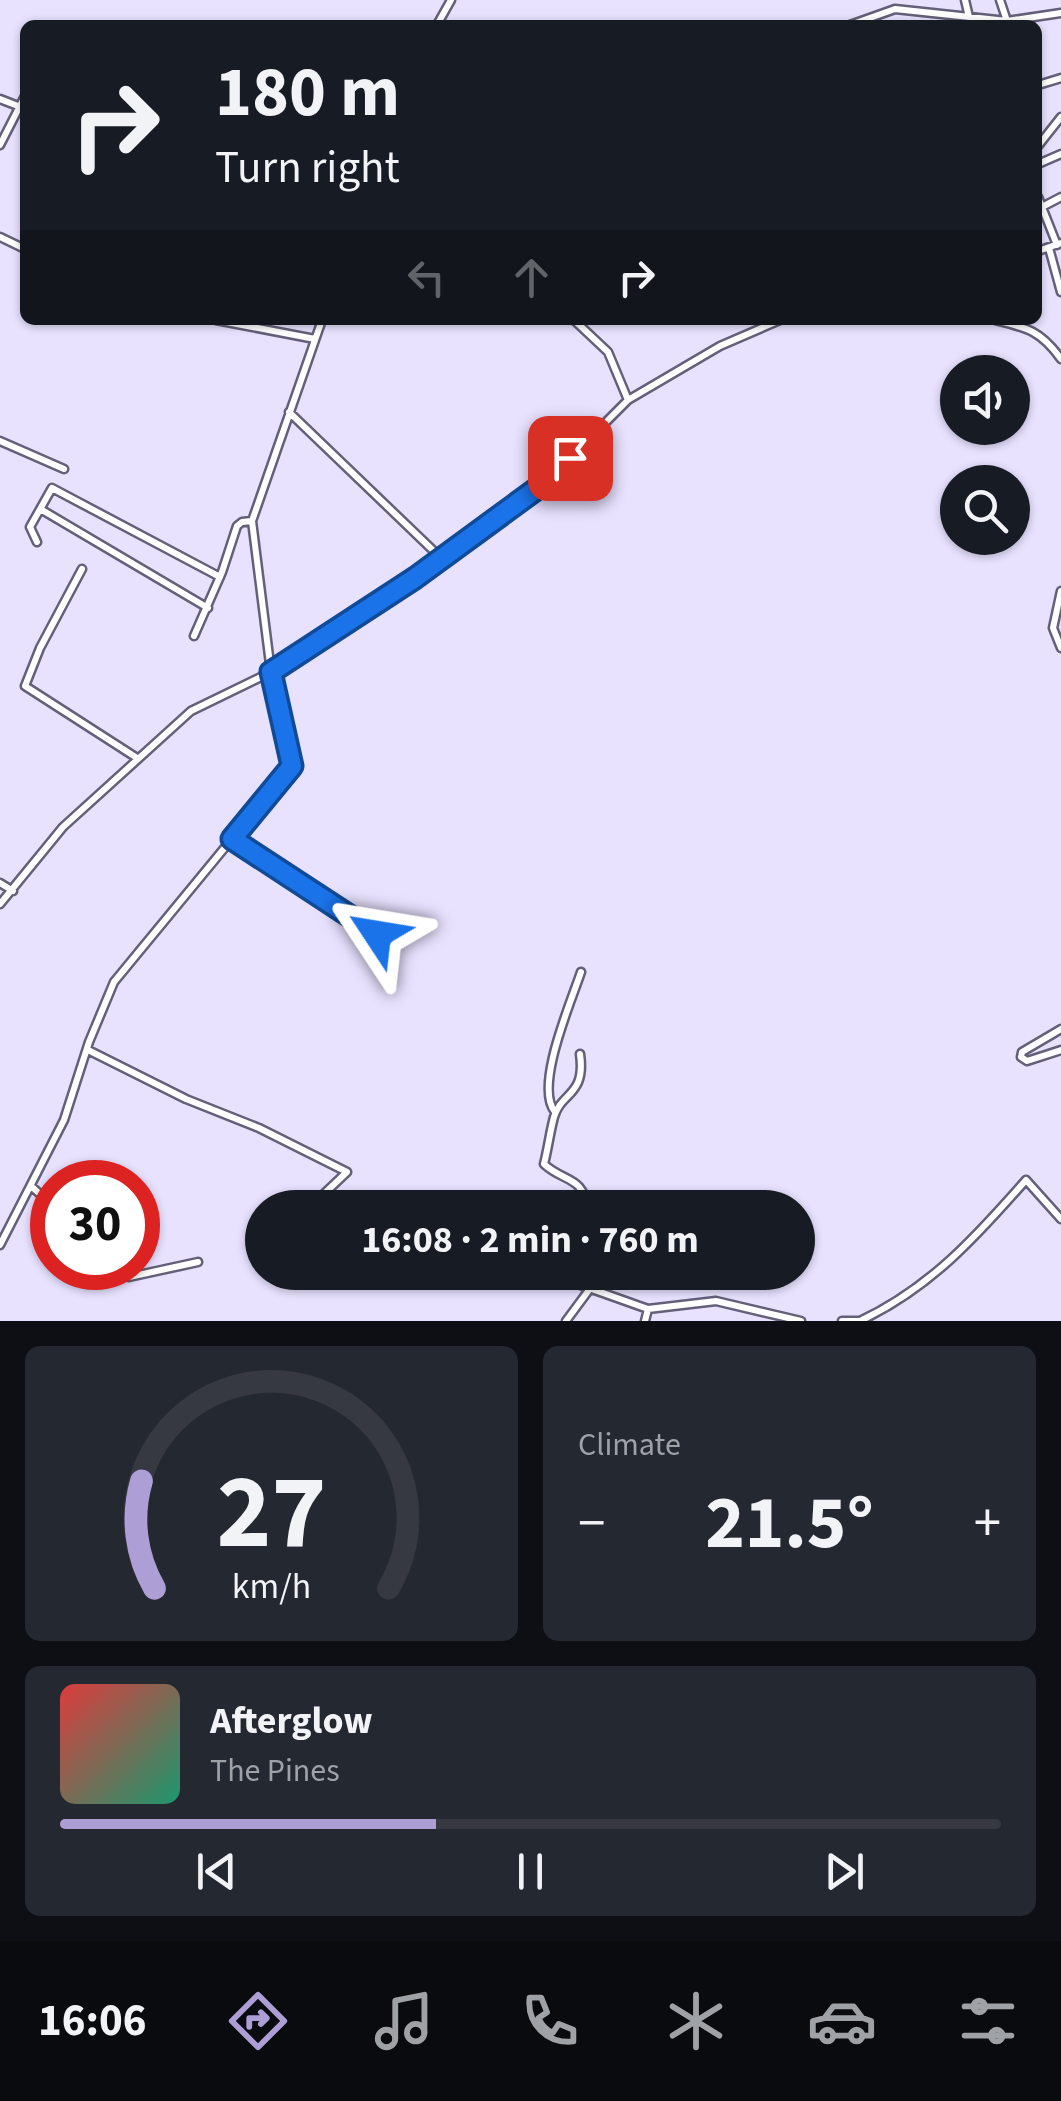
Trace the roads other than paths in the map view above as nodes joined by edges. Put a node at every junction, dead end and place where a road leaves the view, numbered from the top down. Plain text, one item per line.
1 (965, 0) edge
2 (1000, 0) edge
3 (1061, 13) edge
4 (969, 16) junction
5 (865, 20) edge
6 (1008, 20) junction
7 (0, 98) edge
8 (20, 103) edge
9 (18, 106) junction
10 (1061, 117) edge
11 (1042, 141) edge
12 (0, 146) edge
13 (1061, 197) edge
14 (1042, 207) joint
15 (1055, 245) edge
16 (1061, 292) edge
17 (244, 325) edge
18 (320, 325) edge
19 (579, 325) edge
20 (768, 325) edge
21 (1016, 325) edge
22 (315, 338) junction
23 (1061, 360) edge
24 (628, 400) junction
25 (289, 412) junction
26 (0, 441) edge
27 (64, 469) dead end
28 (42, 510) junction
29 (252, 521) junction
30 (37, 542) dead end
31 (441, 558) junction
32 (82, 569) dead end
33 (220, 578) junction
34 (1061, 591) edge
35 (208, 608) junction
36 (194, 636) dead end
37 (1061, 648) edge
38 (271, 672) junction
39 (137, 758) junction
40 (232, 839) junction
41 (0, 883) edge
42 (12, 891) junction
43 (0, 904) edge
44 (377, 934) dead end
45 (581, 972) dead end
46 (1061, 1029) edge
47 (88, 1050) junction
48 (1061, 1050) edge
49 (580, 1054) dead end
50 (555, 1112) junction
51 (44, 1160) edge
52 (30, 1188) edge
53 (328, 1190) edge
54 (583, 1190) edge
55 (1061, 1219) edge
56 (0, 1246) edge
57 (198, 1262) dead end
58 (160, 1270) edge
59 (589, 1290) joint
60 (648, 1309) junction
61 (566, 1321) edge
62 (645, 1321) edge
63 (801, 1321) edge
64 (842, 1321) edge
65 (860, 1321) edge

1 - 4 street
2 - 6 street
3 - 6 street
4 - 5 street
4 - 6 street
7 - 9 street
8 - 9 street
9 - 12 street
10 - 11 street
13 - 14 street
14 - 15 street
15 - 16 street
17 - 22 street
18 - 22 street
19 - 24 street
20 - 24 street
21 - 23 street
22 - 25 street
24 - 31 street
25 - 29 street
25 - 31 street
26 - 27 street
28 - 30 street
28 - 33 street
28 - 35 street
29 - 33 street
29 - 38 street
31 - 38 street
32 - 39 street
33 - 35 street
34 - 37 street
35 - 36 street
38 - 39 street
38 - 40 street
39 - 42 street
40 - 44 street
40 - 47 street
41 - 42 street
42 - 43 street
45 - 50 street
46 - 48 street
47 - 51 street
47 - 53 street
49 - 50 street
50 - 54 street
52 - 56 street
55 - 65 street
57 - 58 street
59 - 60 street
59 - 61 street
60 - 62 street
60 - 63 street
64 - 65 street

